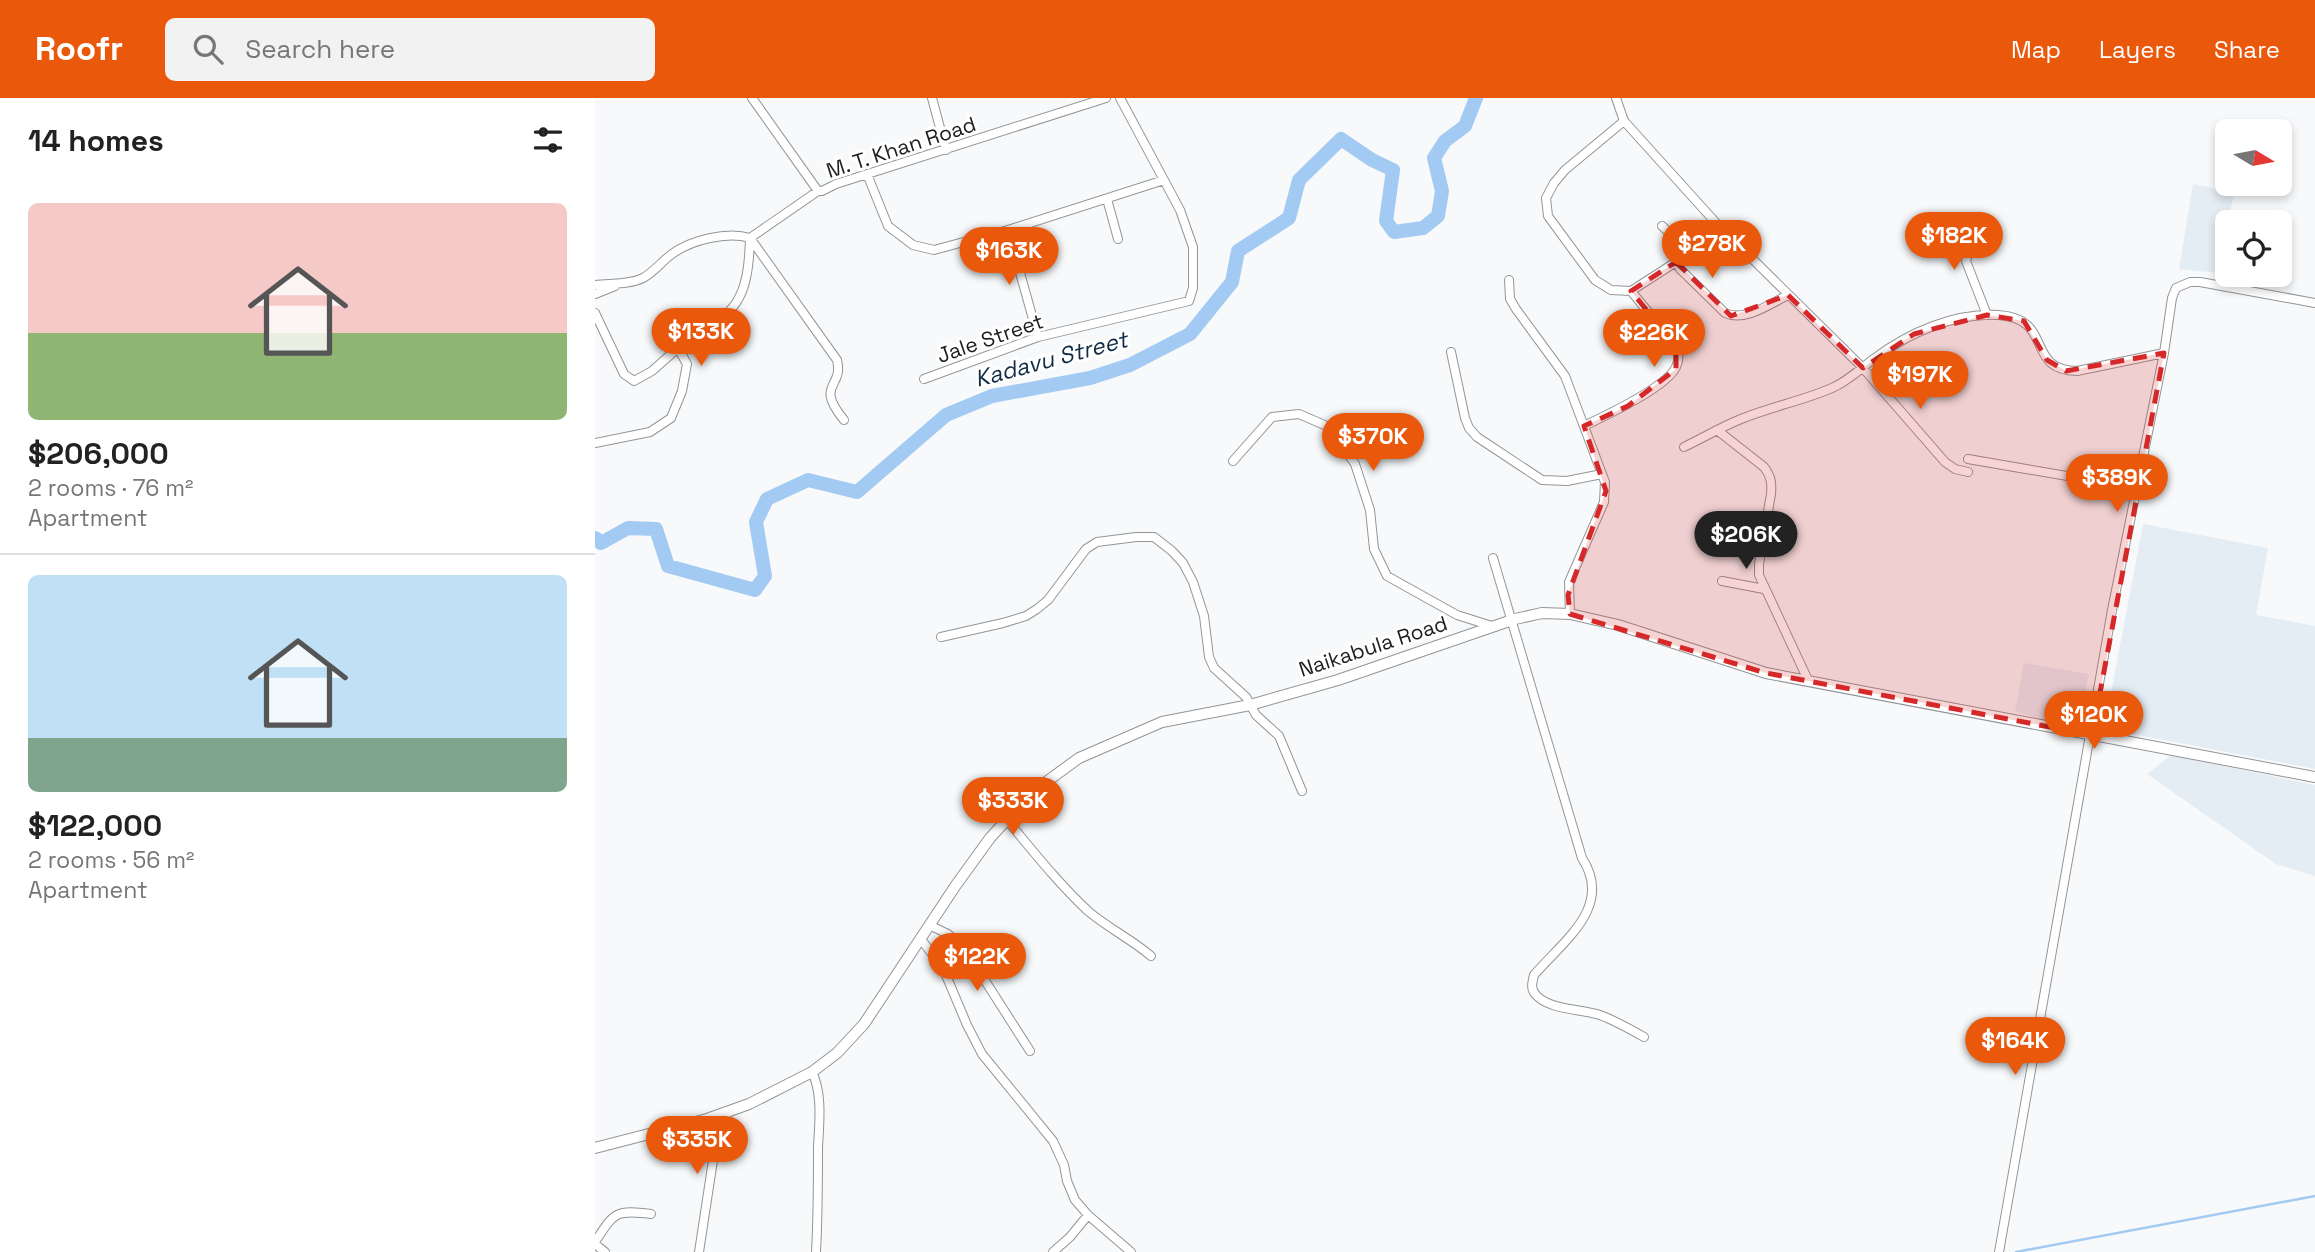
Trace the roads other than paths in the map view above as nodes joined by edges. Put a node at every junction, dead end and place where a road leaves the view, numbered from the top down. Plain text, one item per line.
1 (752, 98) edge
2 (932, 98) edge
3 (1106, 98) edge
4 (1120, 98) edge
5 (1616, 98) edge
6 (1091, 101) edge
7 (1624, 121) junction
8 (946, 150) junction
9 (867, 174) junction
10 (1164, 180) junction
11 (818, 191) junction
12 (1107, 199) junction
13 (1662, 226) dead end
14 (1008, 230) junction
15 (754, 236) junction
16 (1981, 237) dead end
17 (1118, 239) dead end
18 (1676, 262) junction
19 (1509, 280) dead end
20 (634, 281) junction
21 (595, 285) edge
22 (1631, 291) junction
23 (595, 294) edge
24 (1788, 295) junction
25 (2315, 303) edge
26 (595, 313) edge
27 (1987, 315) junction
28 (1038, 337) junction
29 (677, 348) junction
30 (1451, 352) dead end
31 (2164, 353) junction
32 (1863, 368) junction
33 (924, 379) dead end
34 (844, 420) dead end
35 (1584, 426) junction
36 (1717, 430) junction
37 (595, 443) edge
38 (1684, 447) dead end
39 (1968, 458) dead end
40 (1233, 461) dead end
41 (1968, 472) dead end
42 (1602, 474) junction
43 (2137, 488) junction
44 (1493, 558) dead end
45 (1722, 581) dead end
46 (1764, 589) junction
47 (1570, 614) junction
48 (1512, 621) junction
49 (1495, 627) junction
50 (941, 637) dead end
51 (1808, 680) junction
52 (1250, 705) junction
53 (2092, 735) junction
54 (2315, 777) edge
55 (1302, 791) dead end
56 (1007, 820) junction
57 (929, 925) junction
58 (921, 938) junction
59 (1150, 956) dead end
60 (1644, 1037) dead end
61 (1030, 1051) dead end
62 (812, 1072) junction
63 (729, 1111) junction
64 (595, 1148) edge
65 (651, 1214) dead end
66 (1088, 1216) junction
67 (595, 1243) edge
68 (605, 1252) edge
69 (699, 1252) edge
70 (816, 1252) edge
71 (1053, 1252) edge
72 (1131, 1252) edge
73 (1999, 1252) edge

1 - 11 street
2 - 8 street
3 - 6 street, M. T. Khan Road
4 - 10 street
5 - 7 street
6 - 8 street, M. T. Khan Road
7 - 22 street
7 - 24 street
8 - 9 street, M. T. Khan Road
9 - 11 street, M. T. Khan Road
9 - 14 street
10 - 12 street
10 - 28 street, Jale Street
11 - 15 street, M. T. Khan Road
12 - 14 street
12 - 17 street
13 - 18 street
14 - 28 street
15 - 20 street
15 - 29 street
15 - 34 street
16 - 27 street
18 - 22 street
18 - 24 street
19 - 35 street
20 - 21 street
20 - 23 street
22 - 35 street
24 - 32 street
25 - 31 street
26 - 29 street
27 - 31 street
27 - 32 street
28 - 33 street, Jale Street
29 - 37 street
30 - 42 street
31 - 43 street
32 - 36 street
32 - 41 street
35 - 42 street
36 - 38 street
36 - 46 street
39 - 43 street
40 - 49 street
42 - 47 street
43 - 53 street
44 - 48 street
45 - 46 street
46 - 51 street
47 - 48 street, Naikabula Road
47 - 51 street, Naikabula Road
48 - 49 street, Naikabula Road
48 - 60 street
49 - 52 street, Naikabula Road
50 - 52 street
51 - 53 street, Naikabula Road
52 - 55 street
52 - 56 street, Naikabula Road
53 - 54 street, Naikabula Road
53 - 73 street
56 - 57 street, Naikabula Road
56 - 59 street
57 - 58 street, Naikabula Road
57 - 61 street
58 - 62 street, Naikabula Road
58 - 66 street
62 - 63 street, Naikabula Road
62 - 70 street
63 - 64 street, Naikabula Road
63 - 69 street
65 - 67 street
66 - 71 street
66 - 72 street
67 - 68 street

